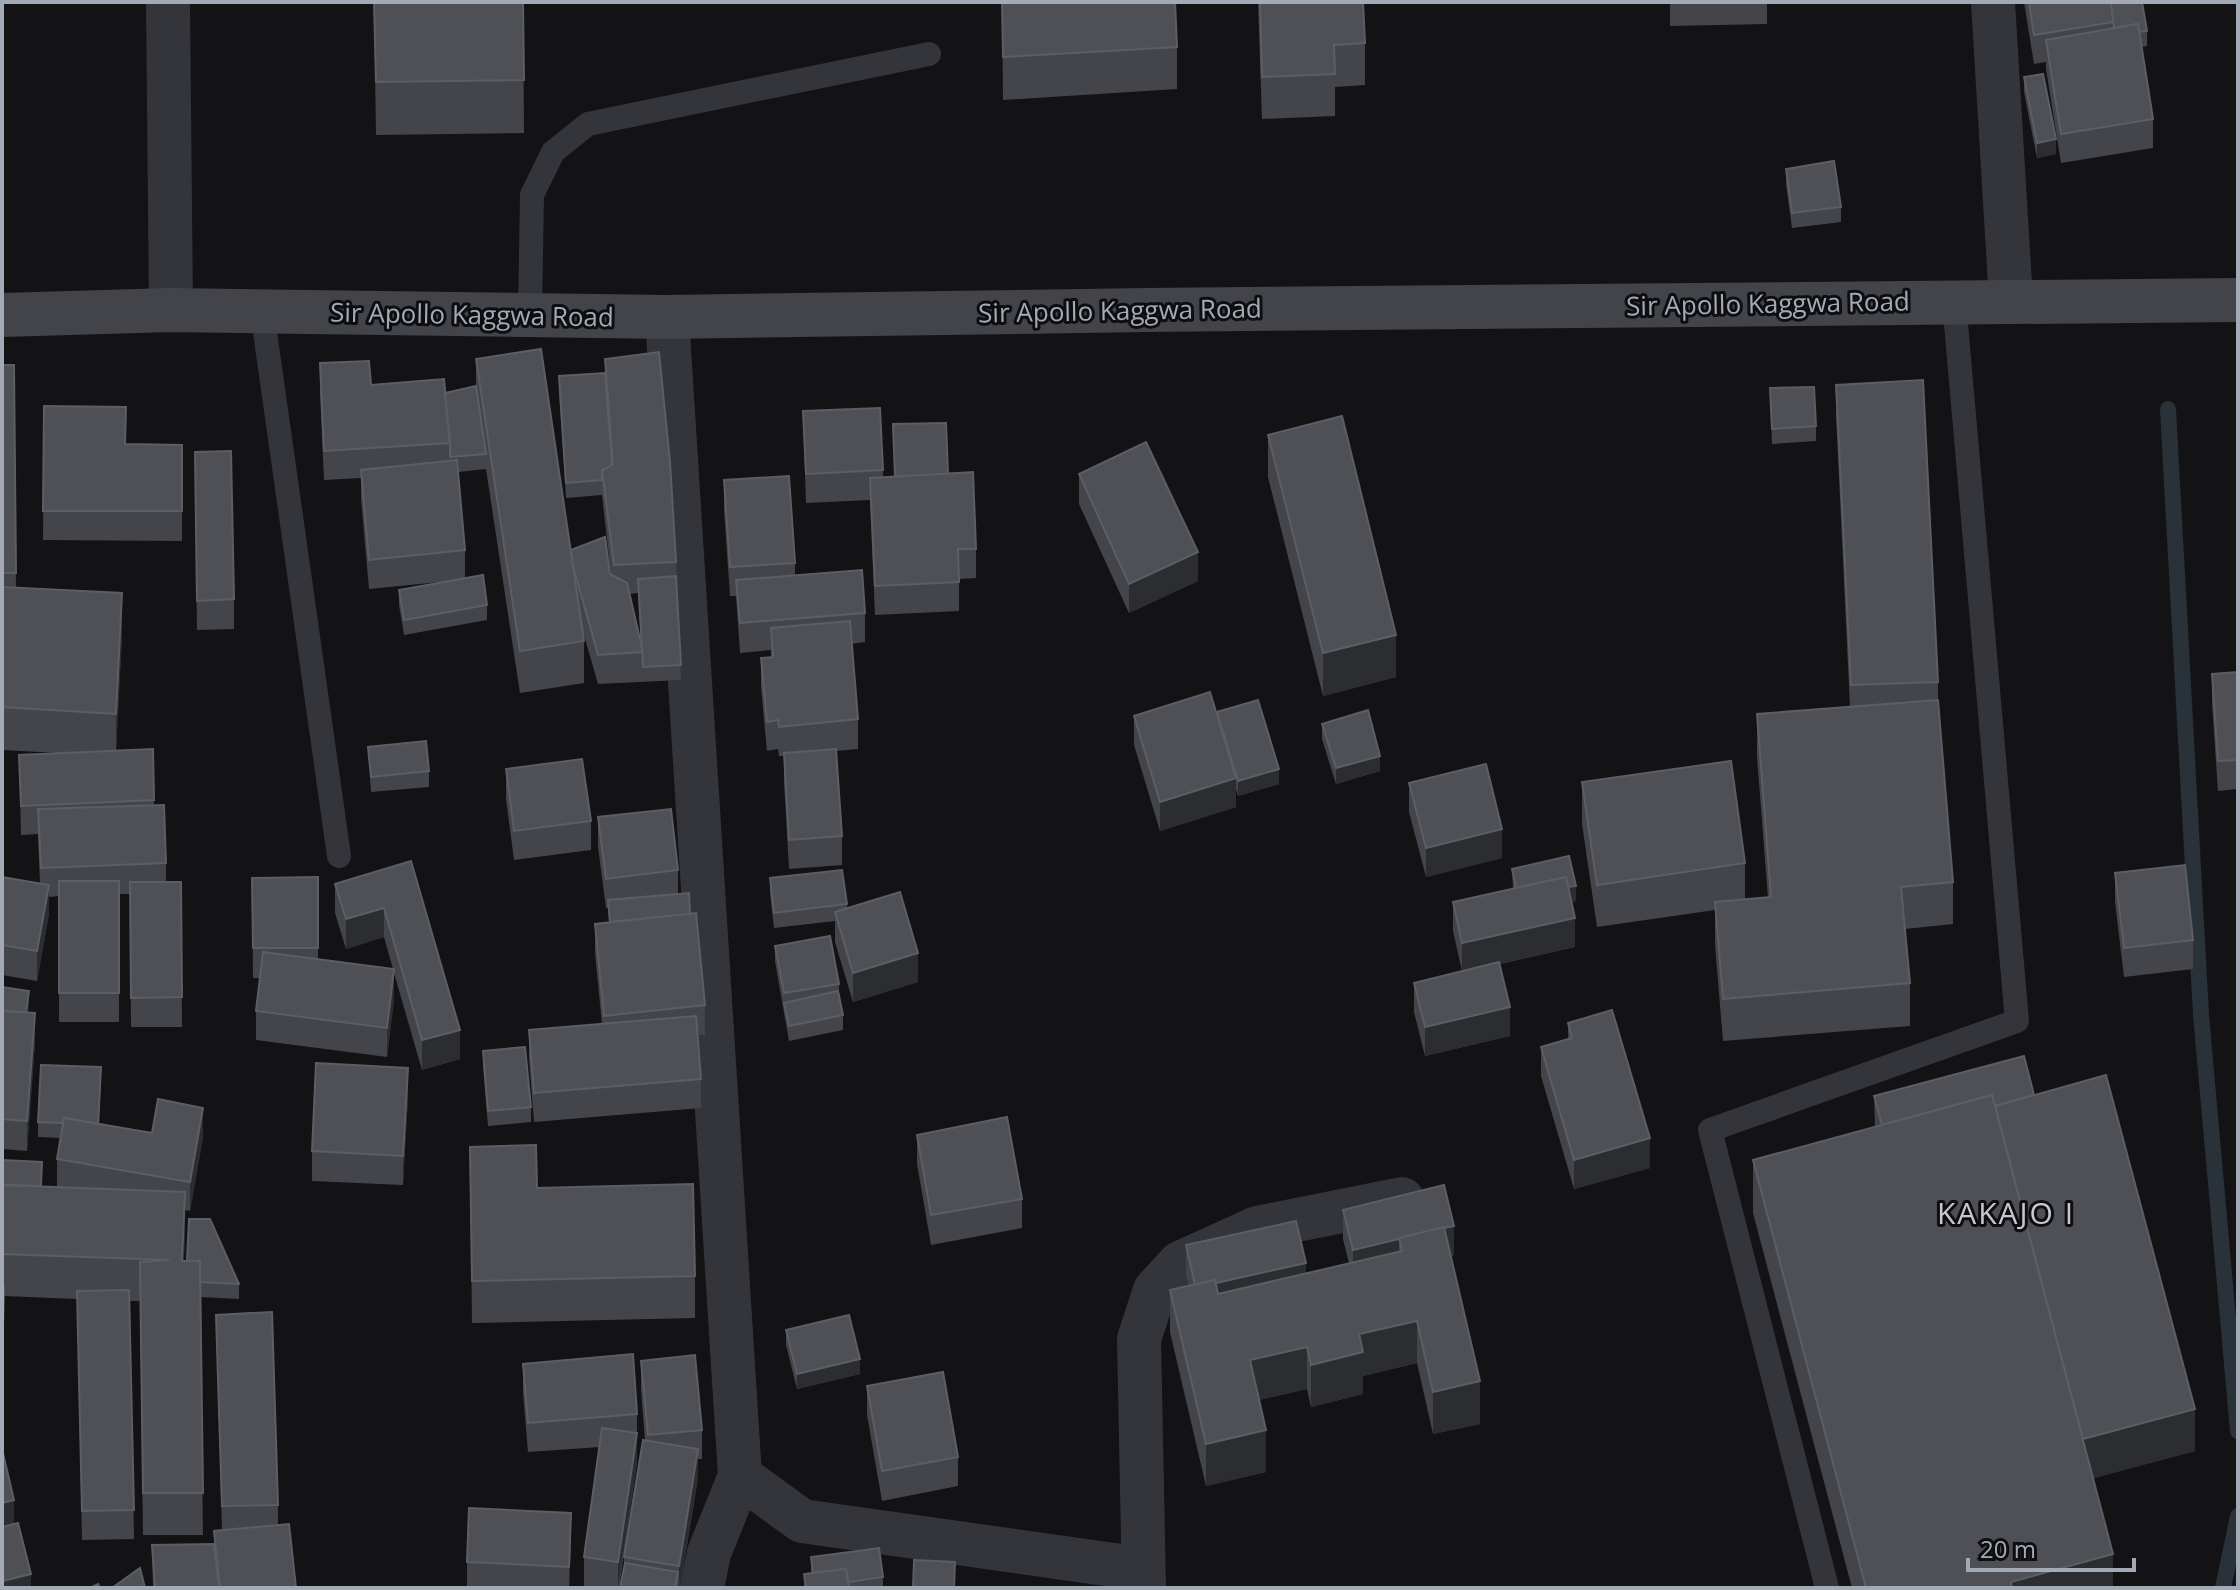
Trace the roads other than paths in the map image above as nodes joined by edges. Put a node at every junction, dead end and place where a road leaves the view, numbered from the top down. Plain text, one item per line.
1 (168, 2) edge
2 (1993, 2) edge
3 (929, 54) dead end
4 (2238, 300) edge
5 (1954, 301) junction
6 (2011, 301) junction
7 (171, 310) junction
8 (262, 311) junction
9 (2, 315) edge
10 (530, 315) junction
11 (667, 317) junction
12 (339, 856) dead end
13 (1415, 1196) edge
14 (740, 1476) junction
15 (1143, 1578) edge
16 (702, 1588) edge
17 (1827, 1588) edge

1 - 7 street
2 - 6 street
3 - 10 lane
4 - 6 main road, Sir Apollo Kaggwa Road
5 - 6 main road, Sir Apollo Kaggwa Road
5 - 11 main road, Sir Apollo Kaggwa Road
5 - 17 lane
7 - 8 main road, Sir Apollo Kaggwa Road
7 - 9 main road, Sir Apollo Kaggwa Road
8 - 10 main road, Sir Apollo Kaggwa Road
8 - 12 lane
10 - 11 main road, Sir Apollo Kaggwa Road
11 - 14 street
13 - 15 street
14 - 15 street
14 - 16 street

